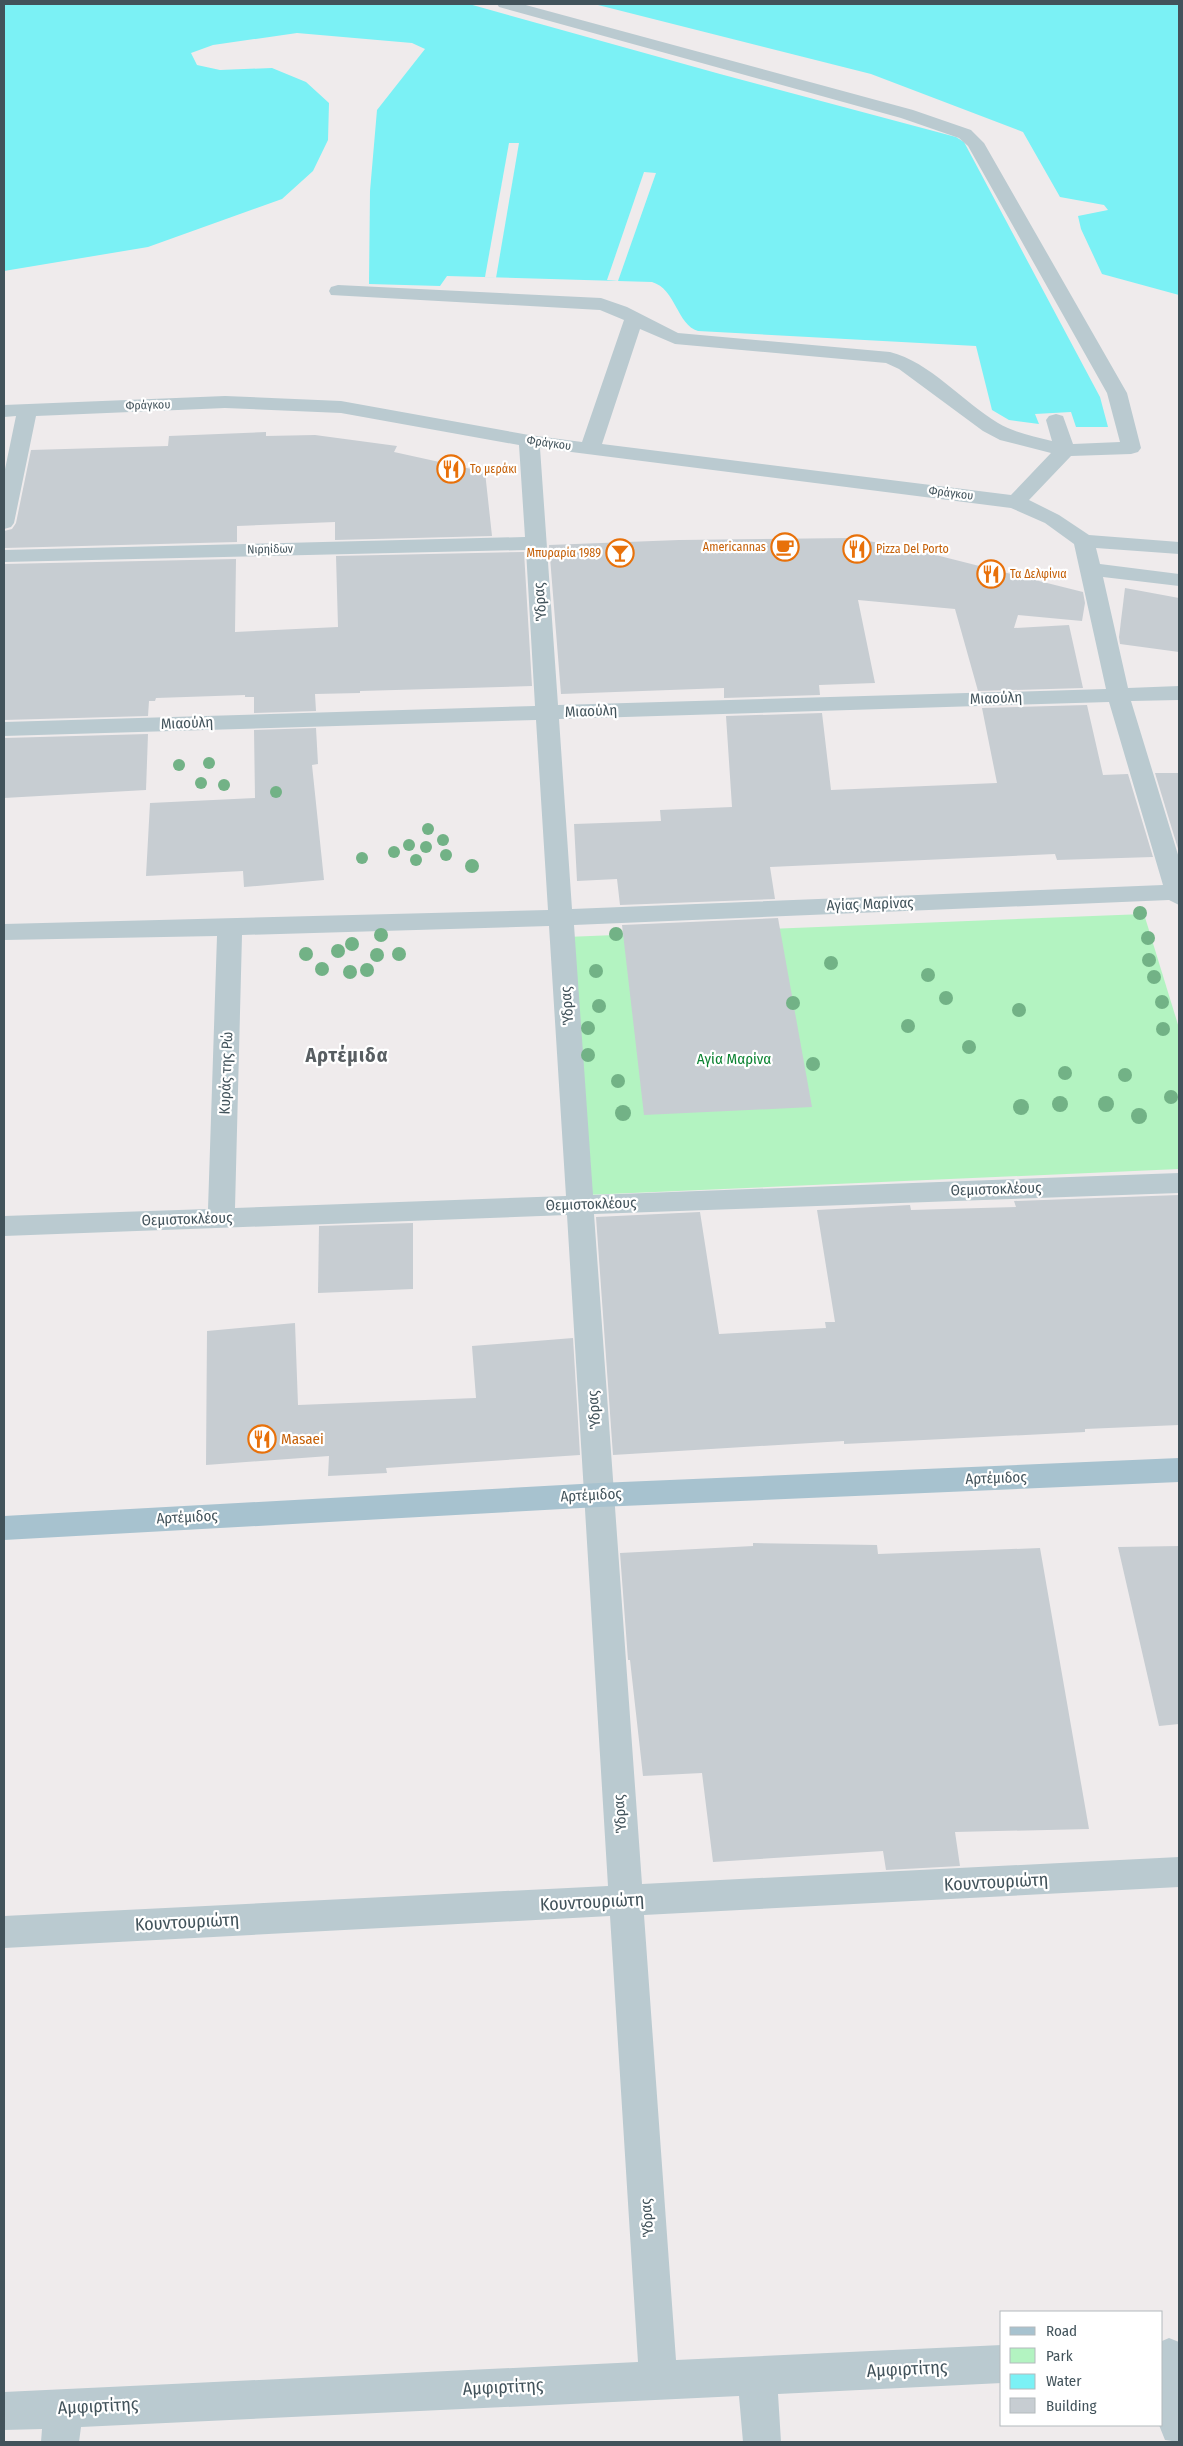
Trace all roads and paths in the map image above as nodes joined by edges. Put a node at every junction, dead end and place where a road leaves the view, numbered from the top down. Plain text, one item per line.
1 (505, 4) edge
2 (338, 291) dead end
3 (634, 317) junction
4 (27, 410) junction
5 (4, 411) edge
6 (1056, 420) dead end
7 (529, 440) junction
8 (590, 449) junction
9 (1065, 450) junction
10 (1016, 502) junction
11 (4, 523) edge
12 (1084, 541) junction
13 (536, 543) junction
14 (1179, 548) edge
15 (4, 556) edge
16 (1090, 569) junction
17 (1179, 580) edge
18 (1179, 692) edge
19 (1118, 694) junction
20 (547, 712) junction
21 (4, 729) edge
22 (1179, 893) edge
23 (561, 917) junction
24 (230, 928) junction
25 (4, 932) edge
26 (1179, 1183) edge
27 (580, 1205) junction
28 (222, 1218) junction
29 (4, 1226) edge
30 (1179, 1470) edge
31 (599, 1495) junction
32 (4, 1528) edge
33 (1179, 1872) edge
34 (626, 1900) junction
35 (4, 1932) edge
36 (1170, 2357) edge
37 (1000, 2364) edge
38 (757, 2375) junction
39 (658, 2380) junction
40 (4, 2411) edge
41 (62, 2425) edge
42 (1179, 2426) edge
43 (762, 2442) edge

1 - 9 street
2 - 3 street
3 - 8 street
3 - 9 street
4 - 5 street, Φράγκου
4 - 7 street, Φράγκου
4 - 11 street
6 - 9 street
7 - 8 street, Φράγκου
7 - 13 street, Ύδρας
8 - 10 street, Φράγκου
9 - 10 street
10 - 12 street, Φράγκου
12 - 14 street
12 - 16 street
13 - 15 street, Νιρηίδων
13 - 20 street, Ύδρας
16 - 17 street
16 - 19 street
18 - 19 street, Μιαούλη
19 - 20 street, Μιαούλη
19 - 22 street
20 - 21 street, Μιαούλη
20 - 23 street, Ύδρας
22 - 23 street, Αγίας Μαρίνας
23 - 24 street, Αγίας Μαρίνας
23 - 27 street, Ύδρας
24 - 25 street, Αγίας Μαρίνας
24 - 28 street, Κυράς της Ρώ
26 - 27 street, Θεμιστοκλέους
27 - 28 street, Θεμιστοκλέους
27 - 31 street, Ύδρας
28 - 29 street, Θεμιστοκλέους
30 - 31 main road, Αρτέμιδος
31 - 32 main road, Αρτέμιδος
31 - 34 street, Ύδρας
33 - 34 street, Κουντουριώτη
34 - 35 street, Κουντουριώτη
34 - 39 street, Ύδρας
36 - 42 street
37 - 38 street, Αμφιρτίτης
38 - 39 street, Αμφιρτίτης
38 - 43 street
39 - 41 street, Αμφιρτίτης
40 - 41 street, Αμφιρτίτης

